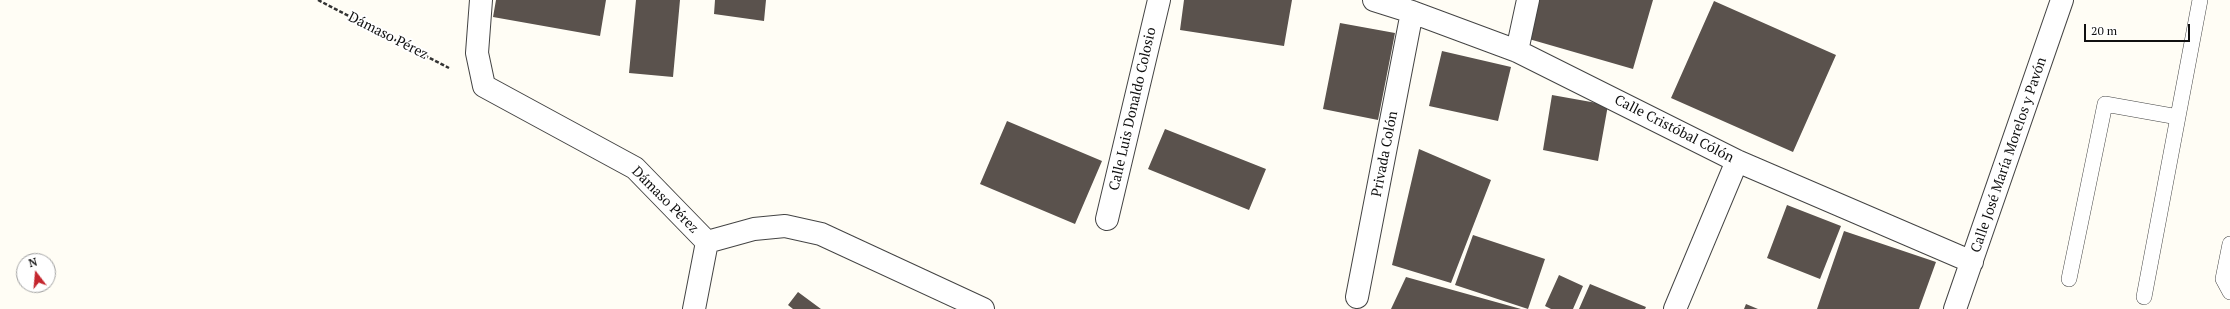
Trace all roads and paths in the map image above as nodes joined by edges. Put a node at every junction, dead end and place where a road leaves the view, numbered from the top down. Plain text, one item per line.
1 (318, 0) edge
2 (481, 0) edge
3 (1159, 0) edge
4 (1374, 0) edge
5 (1528, 0) edge
6 (2062, 0) edge
7 (2200, 0) edge
8 (1412, 12) junction
9 (1517, 51) junction
10 (484, 86) junction
11 (2178, 117) junction
12 (1737, 161) junction
13 (1107, 219) dead end
14 (707, 242) junction
15 (2230, 244) edge
16 (1972, 262) junction
17 (2069, 279) dead end
18 (2230, 292) edge
19 (1357, 297) dead end
20 (2144, 297) dead end
21 (694, 309) edge
22 (983, 309) edge
23 (1674, 309) edge
24 (1955, 309) edge

1 - 10 path, Dámaso Pérez
2 - 10 street
3 - 13 street, Calle Luis Donaldo Colosio
4 - 8 street, Calle Cristóbal Cólón
5 - 9 street
6 - 16 street, Calle José María Morelos y Pavón
7 - 11 lane
8 - 9 street, Calle Cristóbal Cólón
8 - 19 street, Privada Colón
9 - 12 street, Calle Cristóbal Cólón
10 - 14 street, Dámaso Pérez
11 - 17 lane
11 - 20 lane
12 - 16 street, Calle Cristóbal Cólón
12 - 23 street
14 - 21 street
14 - 22 street, Dámaso Pérez
15 - 18 lane
16 - 24 street, Calle José María Morelos y Pavón

